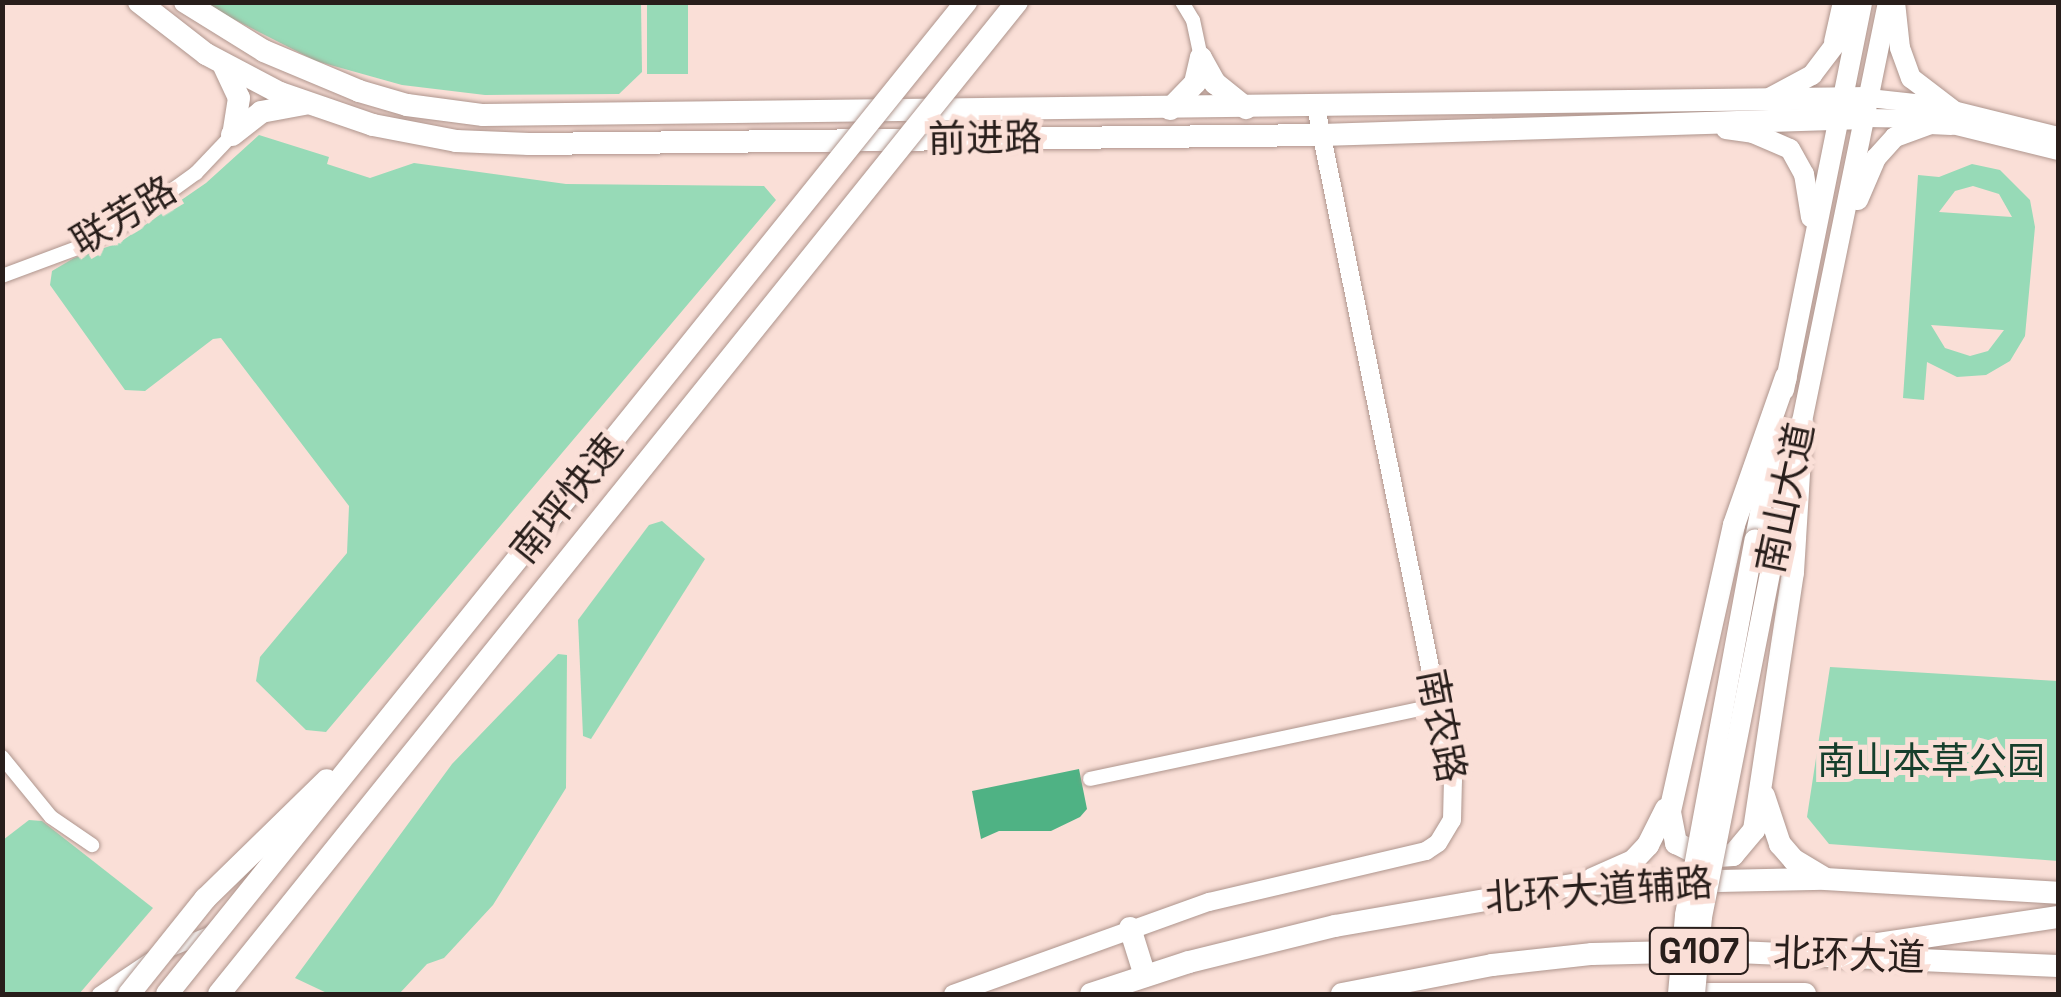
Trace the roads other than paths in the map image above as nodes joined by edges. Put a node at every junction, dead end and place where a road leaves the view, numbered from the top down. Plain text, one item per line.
1 (139, 2) edge
2 (183, 2) edge
3 (966, 2) edge
4 (1017, 2) edge
5 (1182, 2) edge
6 (1896, 2) edge
7 (1856, 5) edge
8 (158, 19) junction
9 (214, 22) junction
10 (1898, 26) junction
11 (197, 48) junction
12 (1878, 57) junction
13 (1201, 58) junction
14 (222, 63) junction
15 (1842, 97) junction
16 (1766, 99) junction
17 (308, 104) junction
18 (1316, 107) junction
19 (1246, 108) junction
20 (1867, 108) junction
21 (1170, 109) junction
22 (1952, 117) junction
23 (1837, 122) junction
24 (1700, 126) junction
25 (1321, 134) junction
26 (232, 135) junction
27 (2058, 136) edge
28 (2058, 151) edge
29 (791, 225) dead end
30 (1810, 254) junction
31 (1837, 254) junction
32 (2, 276) edge
33 (1786, 377) junction
34 (1802, 422) junction
35 (1766, 542) junction
36 (1438, 705) junction
37 (371, 742) junction
38 (2, 757) edge
39 (1764, 773) junction
40 (1676, 777) junction
41 (1090, 779) dead end
42 (92, 845) dead end
43 (1825, 878) junction
44 (1577, 884) junction
45 (2058, 893) edge
46 (2058, 917) edge
47 (238, 922) junction
48 (1130, 928) junction
49 (258, 946) junction
50 (1812, 954) junction
51 (2058, 966) edge
52 (1145, 976) junction
53 (99, 994) edge
54 (129, 994) edge
55 (166, 994) edge
56 (179, 994) edge
57 (219, 994) edge
58 (230, 994) edge
59 (953, 994) edge
60 (1091, 994) edge
61 (1342, 994) edge
62 (1681, 994) edge
63 (1696, 994) edge
64 (1805, 994) edge

1 - 8 main road, 前进路
2 - 8 main road
2 - 9 main road, 前进路
3 - 37 main road, 南坪快速, bridge
4 - 49 main road, 南坪快速, bridge
5 - 13 street
6 - 10 main road
6 - 12 main road, 南山大道
7 - 15 main road, 南山大道
7 - 16 main road
8 - 11 main road, 前进路
9 - 11 main road
9 - 21 main road, 前进路
10 - 12 street
10 - 22 main road
11 - 14 main road, 前进路
12 - 20 main road, 南山大道
13 - 19 main road
13 - 21 main road
14 - 17 main road, 前进路
14 - 26 main road
15 - 16 main road, 前进路
15 - 20 main road, 前进路
15 - 23 main road, 南山大道
16 - 18 main road, 前进路
17 - 25 main road, 前进路
17 - 26 main road
18 - 19 main road, 前进路
18 - 25 street, 南农路
19 - 21 main road, 前进路
20 - 22 street
20 - 23 main road, 前进路
20 - 31 main road, 南山大道
22 - 27 street
22 - 28 street
22 - 31 main road
23 - 24 main road, 前进路
23 - 30 main road, 南山大道
24 - 25 main road, 前进路
24 - 30 main road
25 - 36 street, 南农路
26 - 32 street, 联芳路
29 - 47 street
30 - 33 main road, 南山大道
31 - 34 main road, 南山大道
33 - 35 main road, 南山大道
33 - 40 main road
34 - 35 main road, 南山大道
34 - 39 main road
35 - 62 main road, 南山大道, bridge
35 - 63 main road, 南山大道, bridge
36 - 41 street
36 - 48 street, 南农路
37 - 54 main road, bridge
37 - 55 main road, 南坪快速, bridge
38 - 42 street
39 - 40 main road
39 - 43 main road
40 - 44 main road
43 - 44 main road, 北环大道辅路
43 - 45 main road, 北环大道辅路
44 - 52 main road, 北环大道辅路
46 - 50 main road
47 - 53 street
47 - 56 street
48 - 52 main road
48 - 59 street, 南农路
49 - 57 main road, 南坪快速, bridge
49 - 58 main road, bridge
50 - 51 main road, 北环大道 / G107
50 - 61 main road, 北环大道 / G107
52 - 60 main road, 北环大道辅路
62 - 64 main road, 北环大道 / G107

